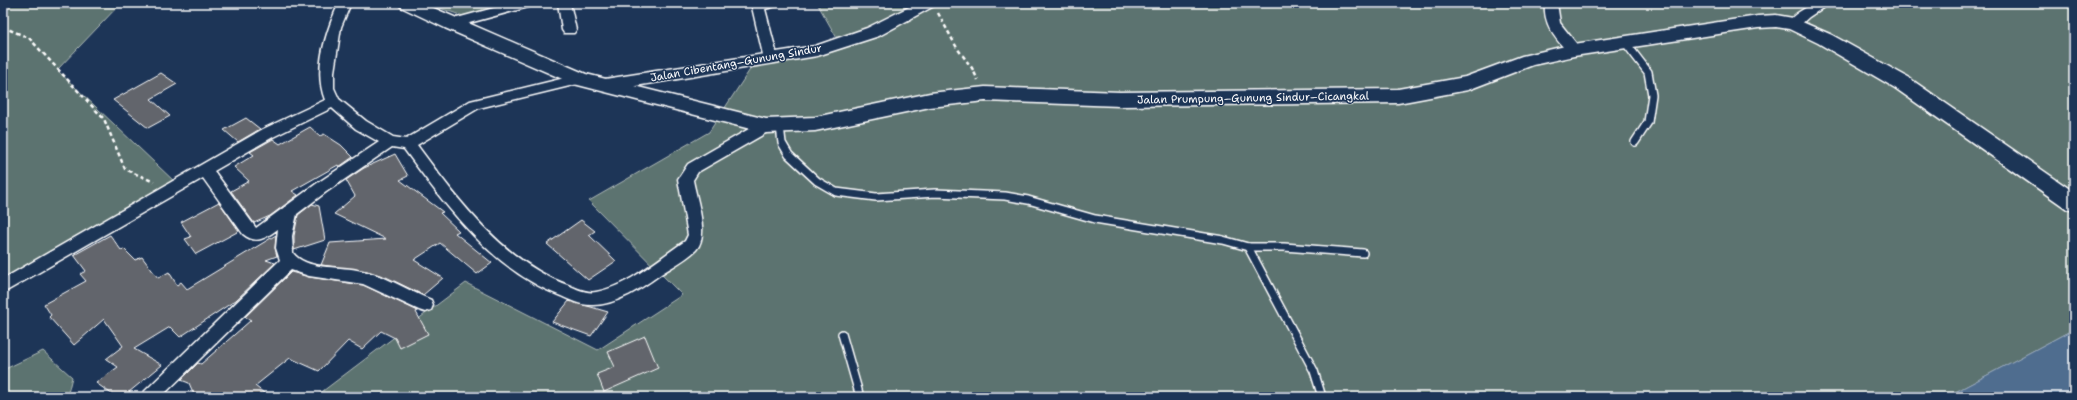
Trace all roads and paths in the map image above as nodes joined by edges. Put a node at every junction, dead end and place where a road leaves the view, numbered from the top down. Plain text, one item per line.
1 (345, 3) edge
2 (407, 3) edge
3 (527, 3) edge
4 (564, 3) edge
5 (771, 3) edge
6 (1551, 3) edge
7 (1824, 3) edge
8 (933, 7) edge
9 (451, 24) junction
10 (1793, 24) junction
11 (3, 27) edge
12 (569, 30) dead end
13 (1625, 42) junction
14 (1574, 50) junction
15 (771, 59) junction
16 (581, 79) junction
17 (605, 85) junction
18 (985, 94) junction
19 (333, 102) junction
20 (773, 126) junction
21 (390, 142) junction
22 (1635, 142) dead end
23 (408, 144) junction
24 (205, 169) junction
25 (174, 188) junction
26 (2070, 200) edge
27 (290, 213) junction
28 (1248, 248) junction
29 (1363, 254) dead end
30 (290, 261) junction
31 (3, 287) edge
32 (425, 305) dead end
33 (842, 334) dead end
34 (150, 397) edge
35 (860, 397) edge
36 (1322, 397) edge

1 - 19 street
2 - 9 main road, Jalan Prumpung–Gunung Sindur–Cicangkal
3 - 9 street
4 - 12 street
5 - 15 street
6 - 14 street
7 - 10 street
8 - 15 street, Jalan Cibentang–Gunung Sindur
8 - 18 path
9 - 16 main road, Jalan Prumpung–Gunung Sindur–Cicangkal
10 - 13 main road, Jalan Prumpung–Gunung Sindur–Cicangkal
10 - 26 main road, Jalan Prumpung–Gunung Sindur–Cicangkal
11 - 25 path
13 - 14 main road, Jalan Prumpung–Gunung Sindur–Cicangkal
13 - 22 lane
14 - 18 main road, Jalan Prumpung–Gunung Sindur–Cicangkal
15 - 17 street, Jalan Cibentang–Gunung Sindur
16 - 17 main road, Jalan Prumpung–Gunung Sindur–Cicangkal
16 - 23 street
17 - 20 main road, Jalan Prumpung–Gunung Sindur–Cicangkal
18 - 20 main road, Jalan Prumpung–Gunung Sindur–Cicangkal
19 - 21 street
19 - 24 street
20 - 23 street
20 - 28 lane
21 - 23 street
21 - 27 street
24 - 25 street
24 - 27 street
25 - 31 street
27 - 30 street
28 - 29 lane
28 - 36 lane
30 - 32 street
30 - 34 street
33 - 35 lane

